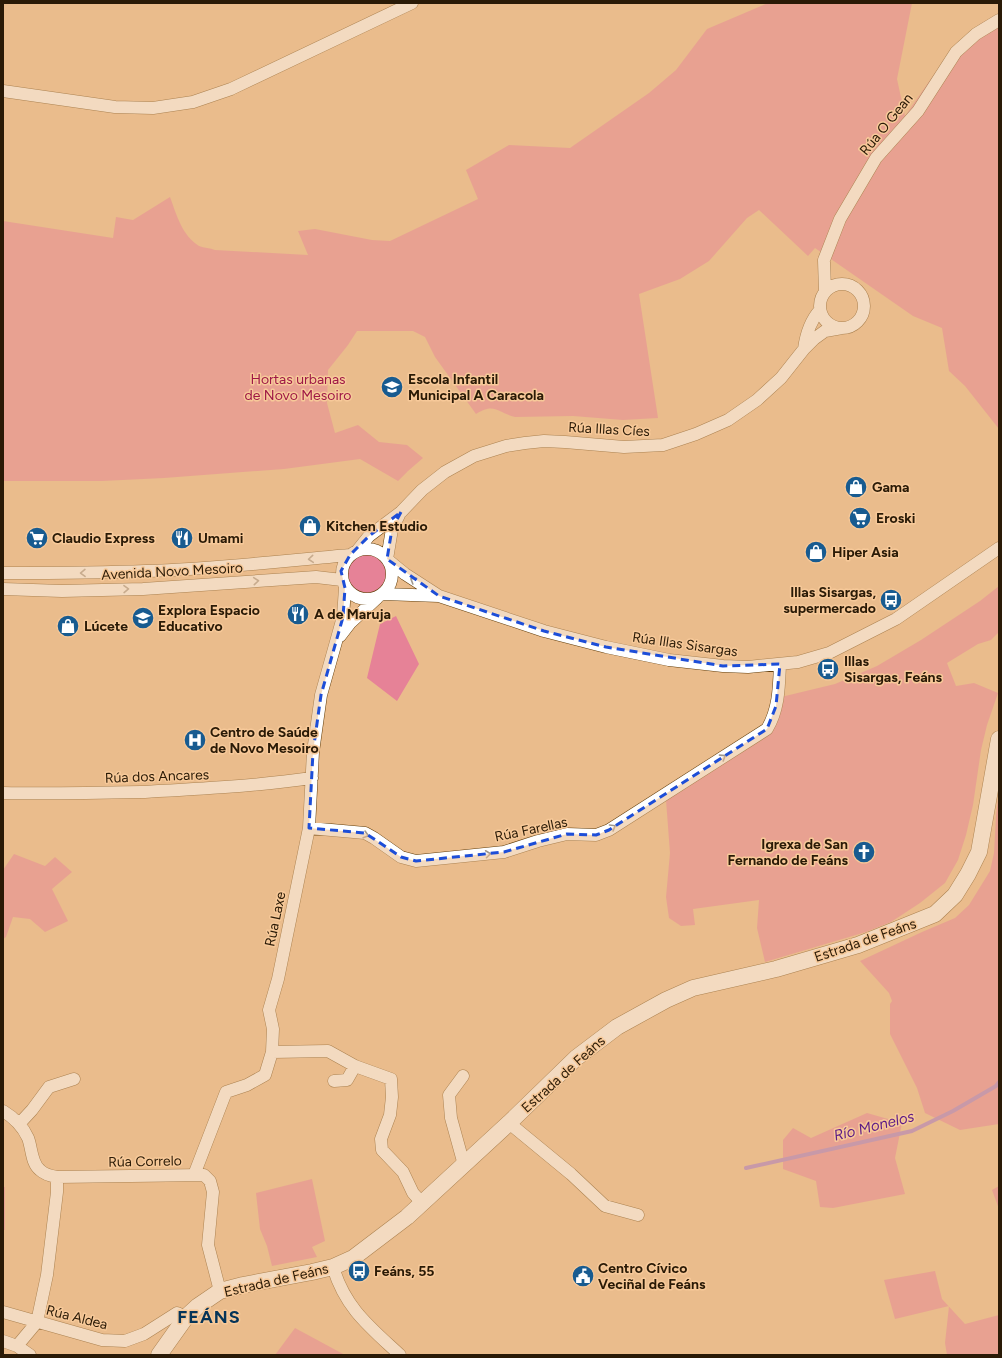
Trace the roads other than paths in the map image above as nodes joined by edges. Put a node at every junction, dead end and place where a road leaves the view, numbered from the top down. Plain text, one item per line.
1 (412, 3) edge
2 (999, 20) edge
3 (3, 91) edge
4 (825, 291) junction
5 (820, 310) junction
6 (842, 328) junction
7 (804, 349) junction
8 (401, 512) junction
9 (999, 548) edge
10 (354, 553) junction
11 (388, 560) junction
12 (3, 573) edge
13 (343, 584) junction
14 (3, 589) edge
15 (380, 596) junction
16 (439, 596) junction
17 (337, 640) junction
18 (780, 664) junction
19 (999, 740) edge
20 (312, 778) junction
21 (3, 793) edge
22 (309, 828) junction
23 (272, 1052) junction
24 (355, 1066) junction
25 (463, 1076) dead end
26 (74, 1079) dead end
27 (334, 1081) dead end
28 (3, 1110) edge
29 (19, 1124) junction
30 (509, 1124) junction
31 (464, 1165) junction
32 (194, 1175) junction
33 (57, 1177) junction
34 (422, 1203) junction
35 (638, 1215) dead end
36 (333, 1267) junction
37 (220, 1291) junction
38 (3, 1312) edge
39 (186, 1317) junction
40 (37, 1322) junction
41 (3, 1341) edge
42 (17, 1346) junction
43 (30, 1355) edge
44 (159, 1355) edge
45 (400, 1355) edge

1 - 3 street
2 - 4 street, Rúa O Gean
4 - 5 street, Rúa Illas Cíes
4 - 6 street, Rúa Illas Cíes
5 - 6 street
5 - 7 street, Rúa Illas Cíes
6 - 7 street, Rúa Illas Cíes
7 - 8 street, Rúa Illas Cíes
8 - 10 street, Rúa Illas Cíes
8 - 11 street, Rúa Illas Cíes
9 - 18 street, Rúa Illas Sisargas
10 - 11 street
10 -> 12 street, Avenida Novo Mesoiro
10 - 13 street
11 - 15 street
16 -> 11 street, Rúa Illas Sisargas
14 -> 13 street, Avenida Novo Mesoiro
13 - 15 street
13 - 17 street, Rúa Laxe
15 - 16 street, Rúa Illas Sisargas
15 - 17 street, Rúa Laxe
16 - 18 street, Rúa Illas Sisargas
17 - 20 street, Rúa Laxe
22 -> 18 street, Rúa Farellas
19 - 30 street, Estrada de Feáns
20 - 21 street, Rúa dos Ancares
20 - 22 street, Rúa Laxe
22 - 23 street, Rúa Laxe
23 - 24 street
23 - 32 street, Rúa Laxe
24 - 27 street
24 - 34 street
25 - 31 street
26 - 29 street
28 - 29 street, Rúa Correlo
29 - 33 street, Rúa Correlo
30 - 31 street, Estrada de Feáns
30 - 35 street
31 - 34 street, Estrada de Feáns
32 - 33 street, Rúa Correlo
32 - 37 street, Rúa Correlo
33 - 40 street
34 - 36 street, Estrada de Feáns
36 - 37 street, Estrada de Feáns
36 - 45 street
37 - 39 street, Estrada de Feáns
38 - 40 street, Rúa Aldea
39 - 40 street, Rúa Aldea
39 - 44 street, Estrada de Feáns
40 - 42 street
41 - 42 street
42 - 43 street

